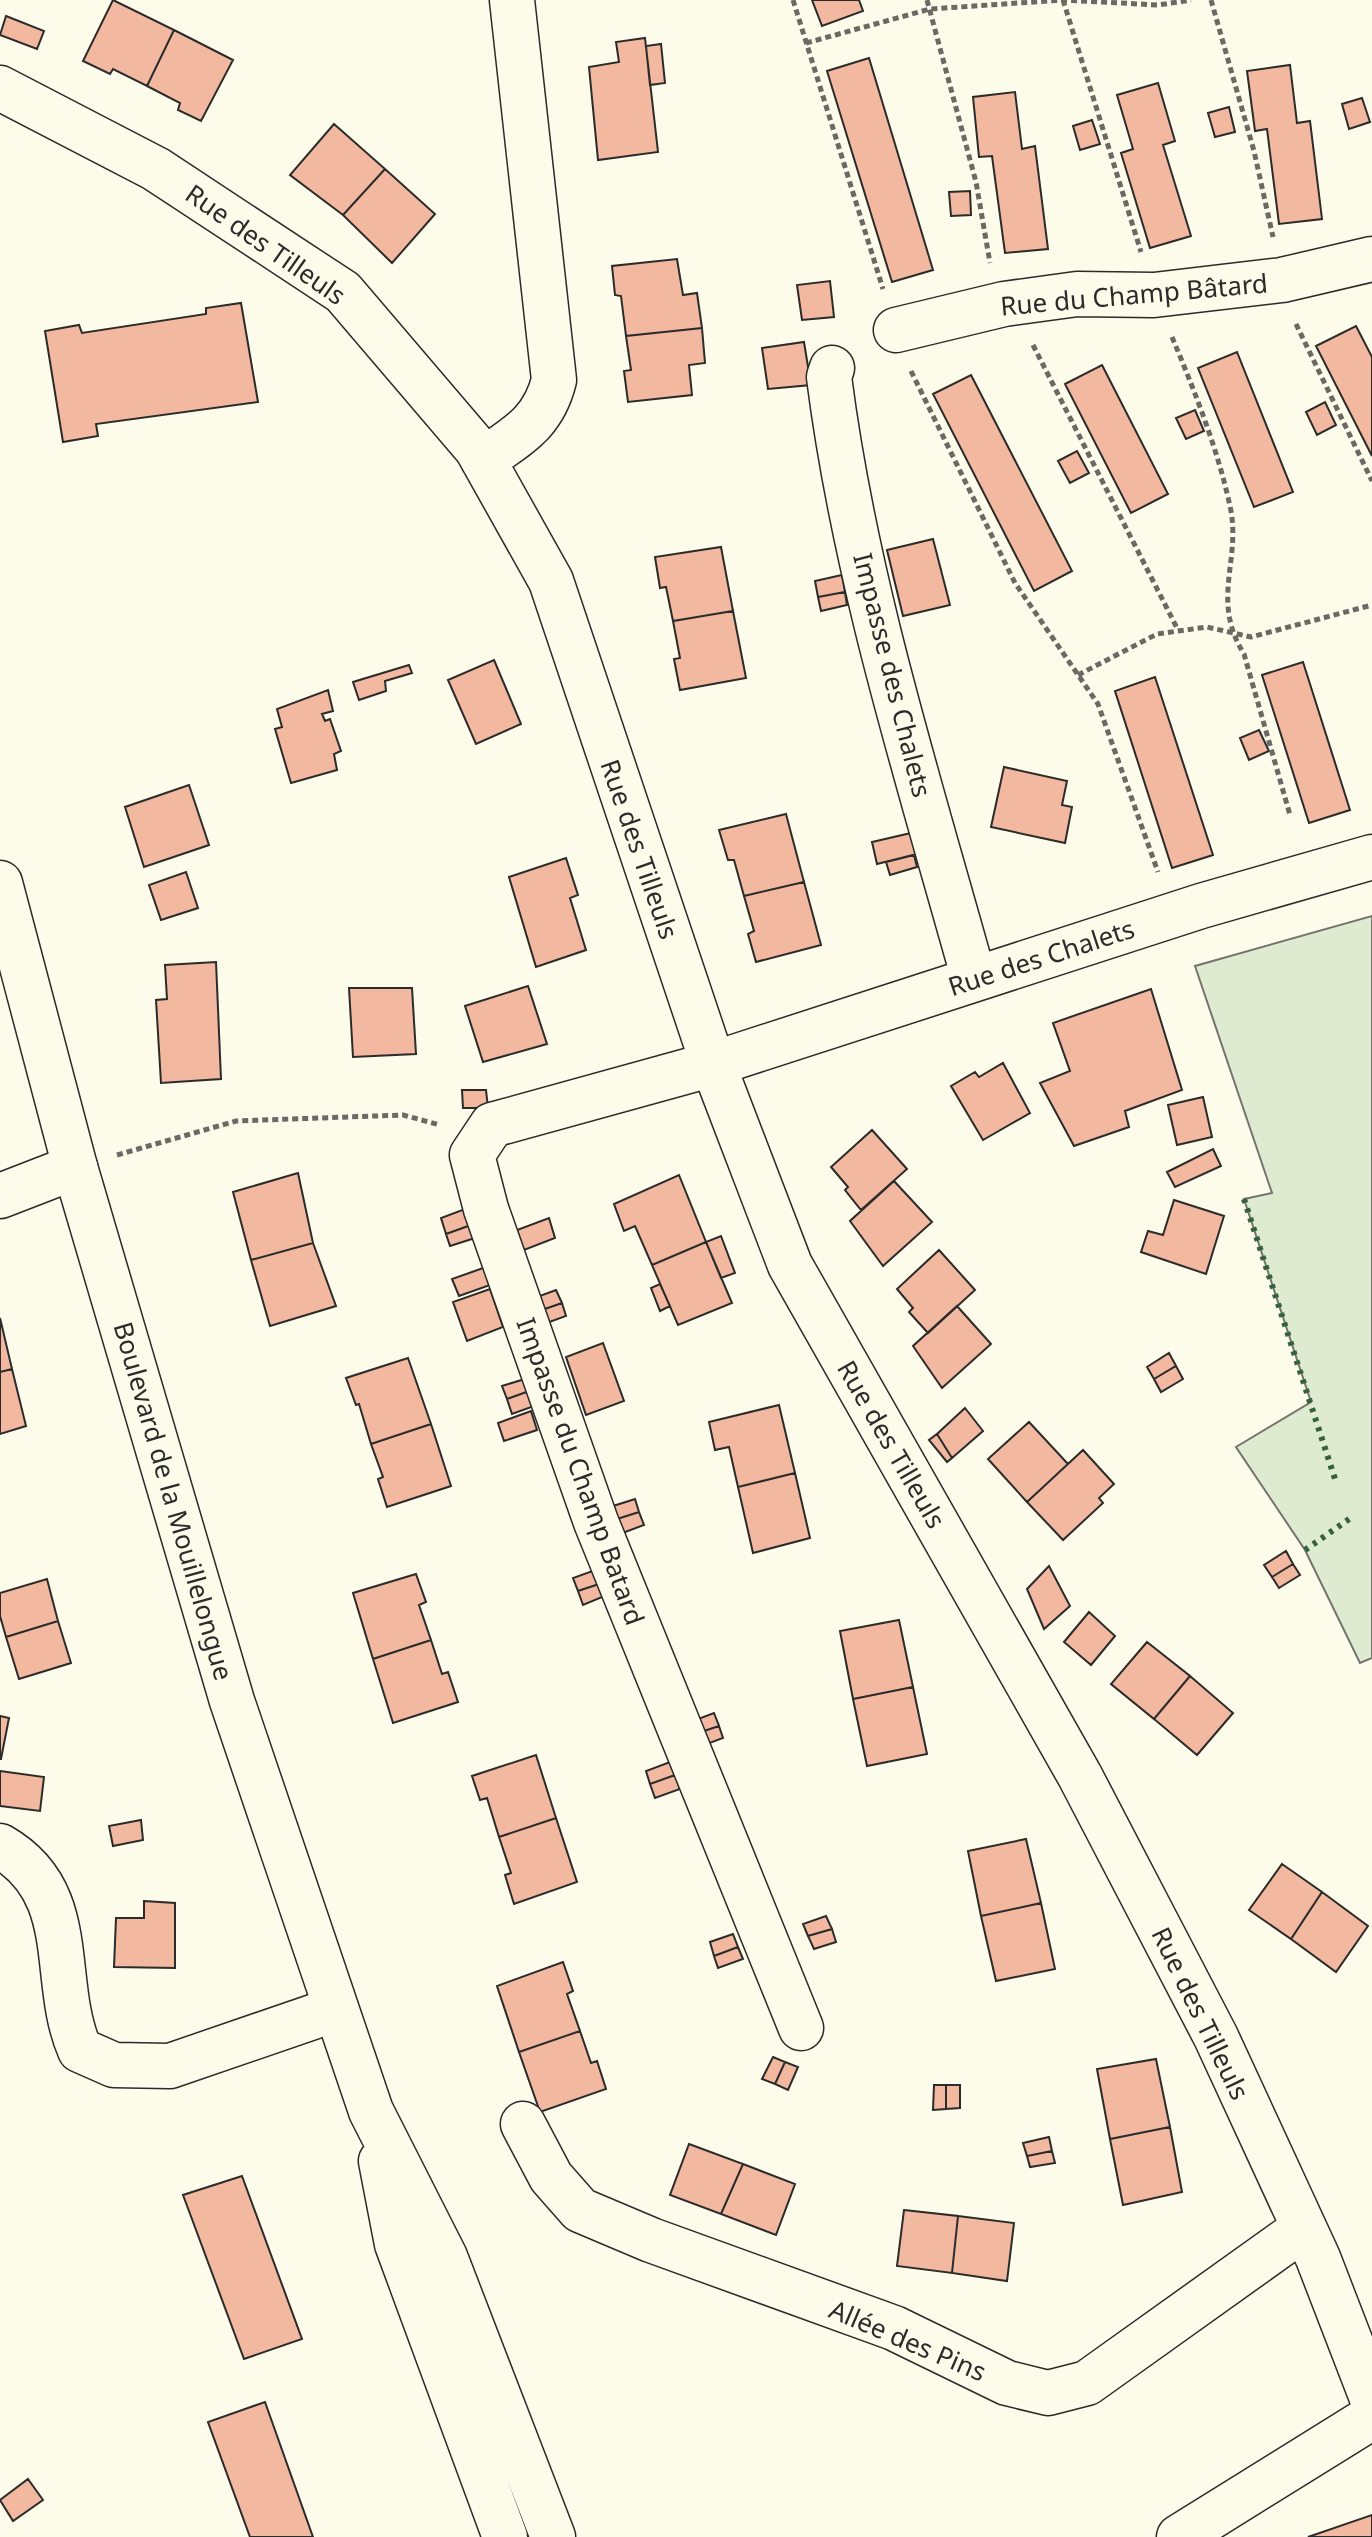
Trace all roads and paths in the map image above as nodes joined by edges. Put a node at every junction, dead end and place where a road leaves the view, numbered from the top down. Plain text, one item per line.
1 (512, 0) edge
2 (793, 0) edge
3 (1063, 0) edge
4 (1191, 0) edge
5 (806, 43) junction
6 (0, 88) edge
7 (1372, 259) edge
8 (1154, 295) junction
9 (896, 330) junction
10 (832, 368) dead end
11 (483, 460) junction
12 (1372, 605) edge
13 (1230, 631) junction
14 (1078, 675) junction
15 (1290, 815) dead end
16 (1372, 857) edge
17 (0, 883) edge
18 (1173, 915) junction
19 (974, 979) junction
20 (713, 1064) junction
21 (484, 1137) junction
22 (75, 1167) junction
23 (0, 1196) edge
24 (0, 1846) edge
25 (336, 2009) junction
26 (801, 2028) dead end
27 (371, 2111) junction
28 (523, 2124) dead end
29 (1304, 2228) junction
30 (1372, 2398) edge
31 (1372, 2417) edge
32 (505, 2537) edge
33 (553, 2537) edge
34 (1179, 2537) edge

1 - 11 street
2 - 5 path
3 - 4 path
3 - 5 path
3 - 8 path
5 - 9 path
6 - 11 street, Rue des Tilleuls
7 - 8 street, Rue du Champ Bâtard
8 - 9 street, Rue du Champ Bâtard
8 - 13 path
9 - 14 path
10 - 19 street, Impasse des Chalets
11 - 20 street, Rue des Tilleuls
12 - 13 path
13 - 14 path
13 - 15 path
14 - 18 path
16 - 18 street, Rue des Chalets
17 - 22 street, Boulevard de la Mouillelongue
18 - 19 street, Rue des Chalets
19 - 20 street, Rue des Chalets
20 - 21 street
20 - 29 street, Rue des Tilleuls
21 - 22 path
21 - 26 street, Impasse du Champ Batard
22 - 23 street
22 - 25 street, Boulevard de la Mouillelongue
24 - 25 street
25 - 27 street, Boulevard de la Mouillelongue
27 - 32 street, Boulevard de la Mouillelongue
27 - 33 street, Boulevard de la Mouillelongue
28 - 29 street, Allée des Pins
29 - 30 street, Rue des Tilleuls
31 - 34 street

